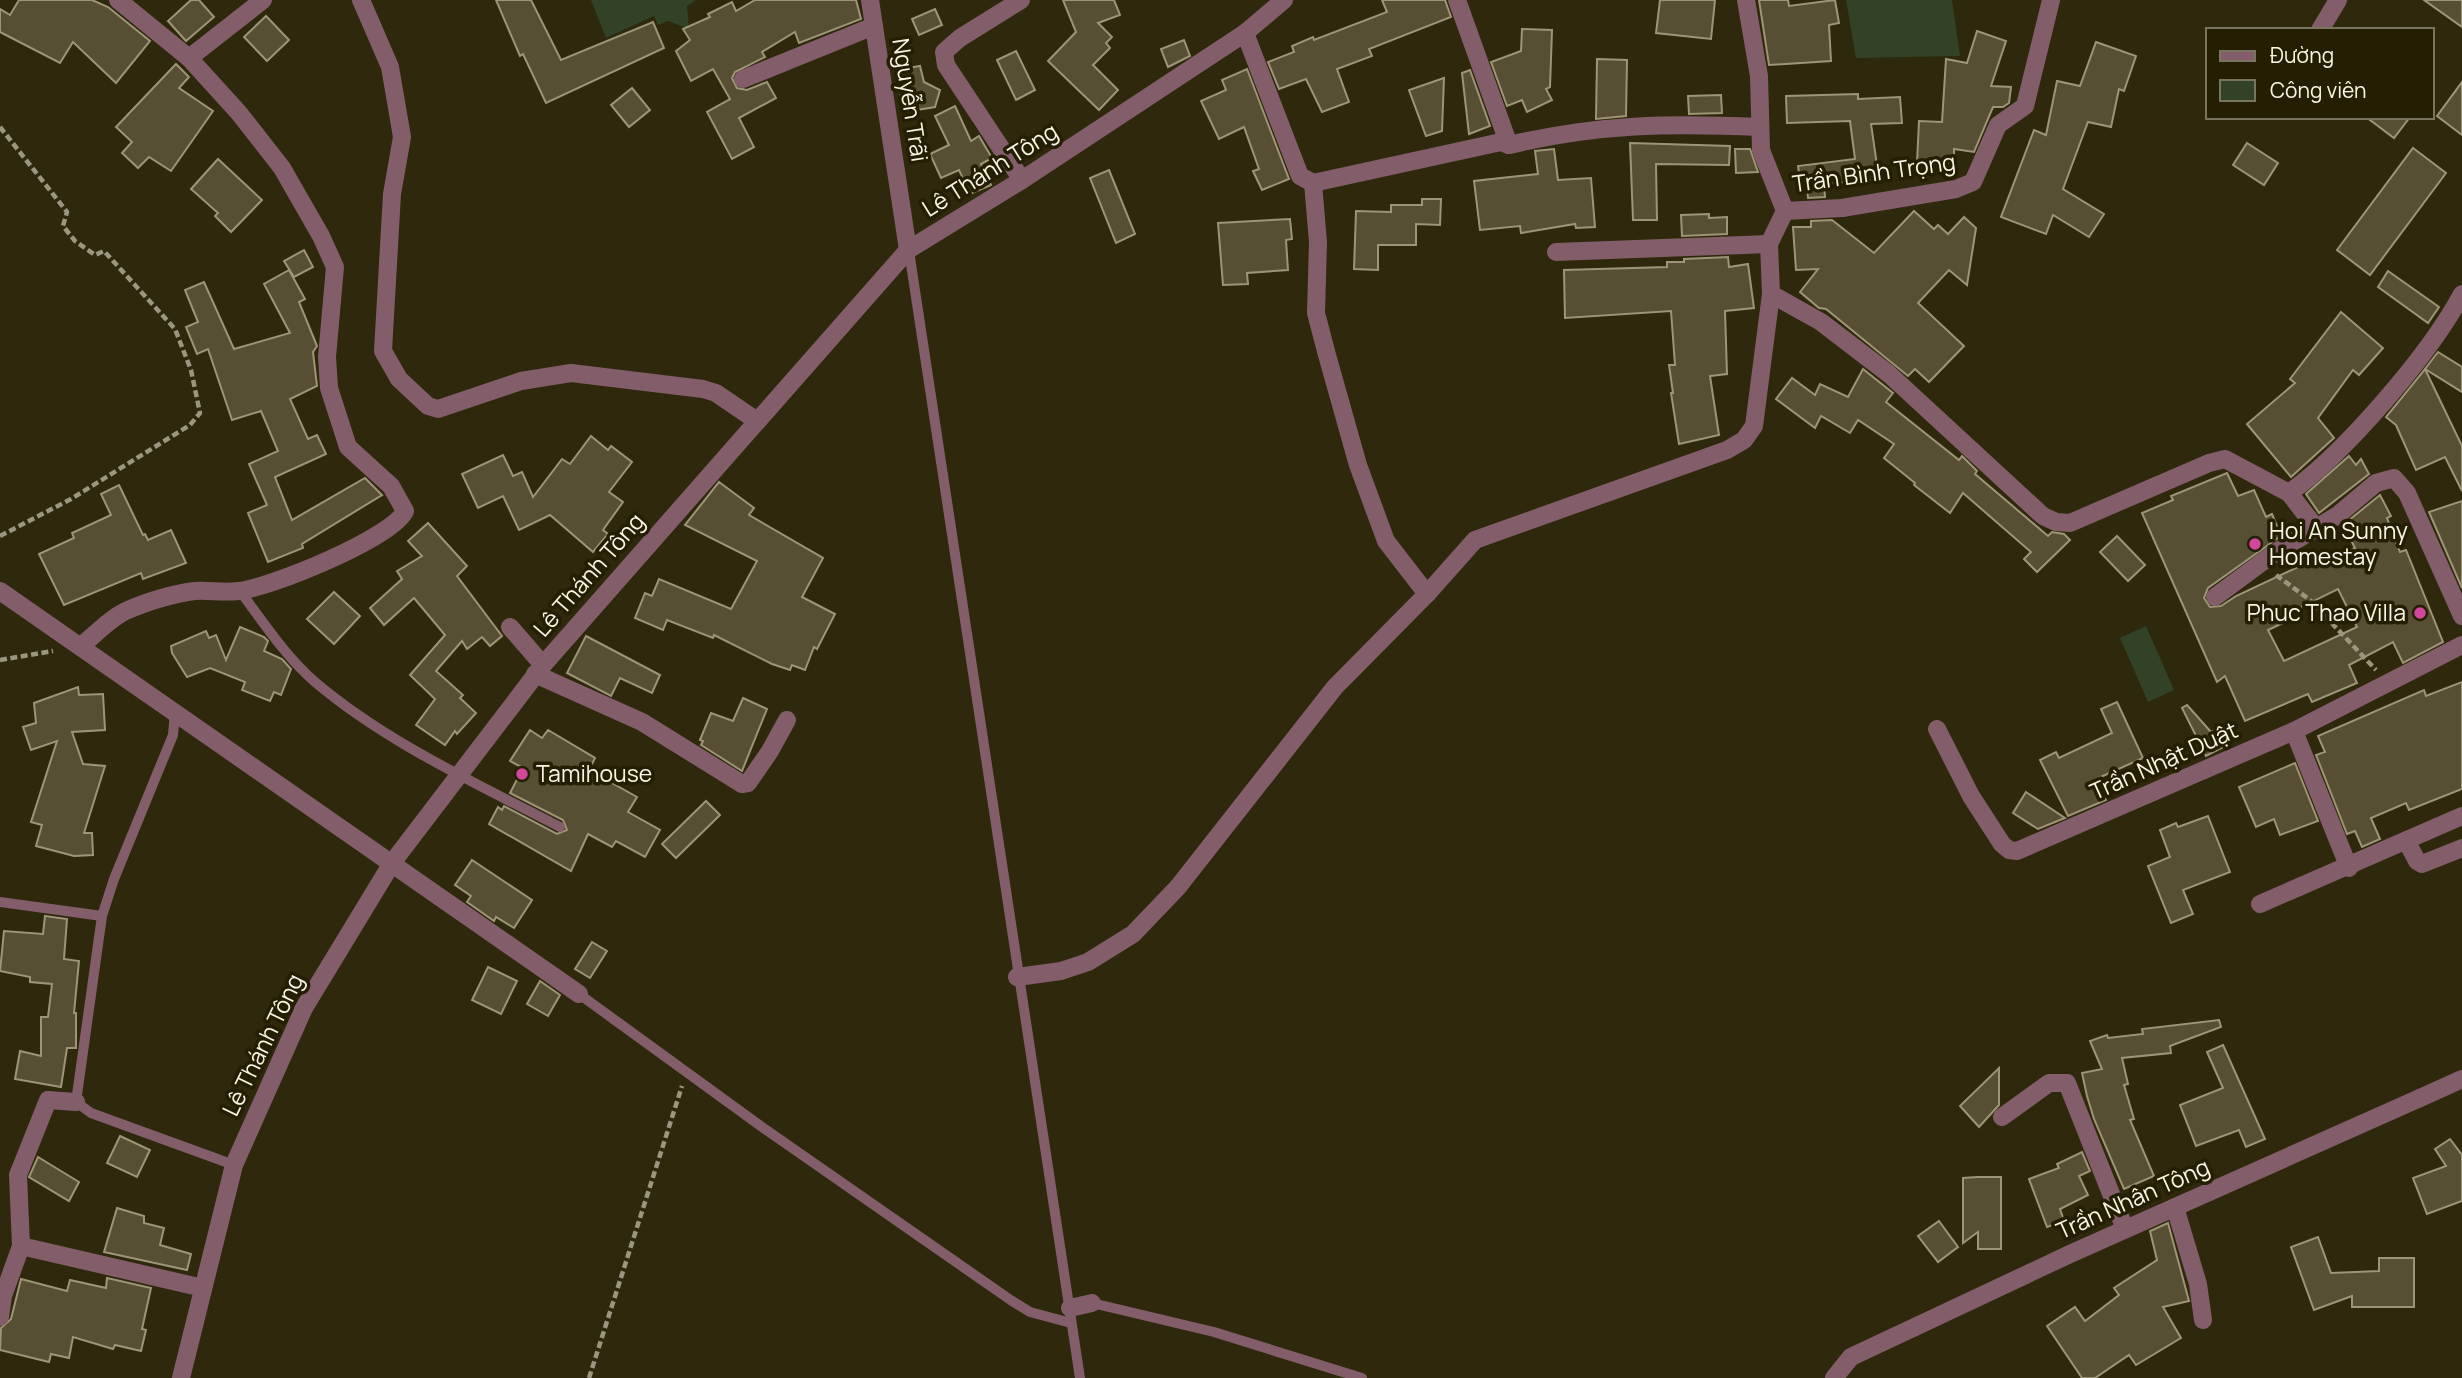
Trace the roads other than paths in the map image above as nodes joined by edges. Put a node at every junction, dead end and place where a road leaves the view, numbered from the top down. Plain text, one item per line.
1 (118, 0) edge
2 (263, 0) edge
3 (361, 0) edge
4 (870, 0) edge
5 (1021, 0) edge
6 (1284, 0) edge
7 (1457, 0) edge
8 (1746, 0) edge
9 (2051, 0) edge
10 (2338, 0) edge
11 (874, 26) junction
12 (2321, 28) edge
13 (1245, 33) junction
14 (189, 58) junction
15 (743, 79) dead end
16 (1760, 127) junction
17 (1509, 145) junction
18 (1022, 180) junction
19 (1313, 183) junction
20 (1785, 211) junction
21 (1769, 244) junction
22 (908, 250) junction
23 (1556, 252) dead end
24 (2462, 293) edge
25 (1771, 294) junction
26 (757, 421) junction
27 (2290, 493) junction
28 (2317, 529) junction
29 (0, 591) edge
30 (240, 591) junction
31 (1427, 594) junction
32 (2215, 597) dead end
33 (2462, 616) edge
34 (510, 626) dead end
35 (2462, 645) edge
36 (81, 646) junction
37 (539, 669) junction
38 (176, 711) junction
39 (787, 720) dead end
40 (1937, 729) dead end
41 (2294, 731) junction
42 (457, 773) junction
43 (2462, 816) edge
44 (560, 827) dead end
45 (2407, 842) junction
46 (2462, 848) edge
47 (392, 863) junction
48 (2349, 868) junction
49 (0, 902) edge
50 (2260, 904) dead end
51 (102, 916) junction
52 (1017, 977) junction
53 (579, 994) joint
54 (2462, 1079) edge
55 (76, 1102) junction
56 (2002, 1116) dead end
57 (234, 1165) junction
58 (2175, 1206) junction
59 (2125, 1229) junction
60 (21, 1246) junction
61 (204, 1289) junction
62 (1092, 1303) joint
63 (1071, 1315) junction
64 (0, 1317) edge
65 (2203, 1320) dead end
66 (181, 1378) edge
67 (1080, 1378) edge
68 (1362, 1378) edge
69 (1834, 1378) edge

1 - 14 street
2 - 14 street
3 - 26 street
4 - 11 street, Nguyễn Trãi
5 - 18 street
6 - 13 street, Lê Thánh Tông
7 - 17 street
8 - 16 street
9 - 20 street, Trần Bình Trọng
10 - 12 street
11 - 15 street
11 - 22 street, Nguyễn Trãi
13 - 18 street, Lê Thánh Tông
13 - 19 street
14 - 30 street
16 - 17 street
16 - 20 street
17 - 19 street
18 - 22 street, Lê Thánh Tông
19 - 31 street
20 - 21 street
21 - 23 street
21 - 25 street
22 - 26 street, Lê Thánh Tông
22 - 52 lane
24 - 27 street
25 - 27 street
25 - 31 street
26 - 37 street, Lê Thánh Tông
27 - 28 street
28 - 32 street
28 - 33 street
29 - 36 street
30 - 36 street
30 - 42 lane
31 - 52 street
34 - 37 street
35 - 41 street, Trần Nhật Duật
36 - 38 street
37 - 39 street
37 - 42 street, Lê Thánh Tông
38 - 47 street
38 - 51 lane
40 - 41 street, Trần Nhật Duật
41 - 48 street
42 - 44 lane
42 - 47 street, Lê Thánh Tông
43 - 45 street
45 - 46 street
45 - 48 street
47 - 53 street
47 - 57 street, Lê Thánh Tông
48 - 50 street
49 - 51 lane
51 - 55 lane
52 - 63 lane
53 - 63 lane
54 - 58 street, Trần Nhân Tông
55 - 57 lane
55 - 60 street
56 - 59 street
57 - 61 street, Lê Thánh Tông
58 - 59 street, Trần Nhân Tông
58 - 65 street
59 - 69 street, Trần Nhân Tông
60 - 61 street
60 - 64 street
61 - 66 street, Lê Thánh Tông
62 - 63 street
62 - 68 lane
63 - 67 lane

